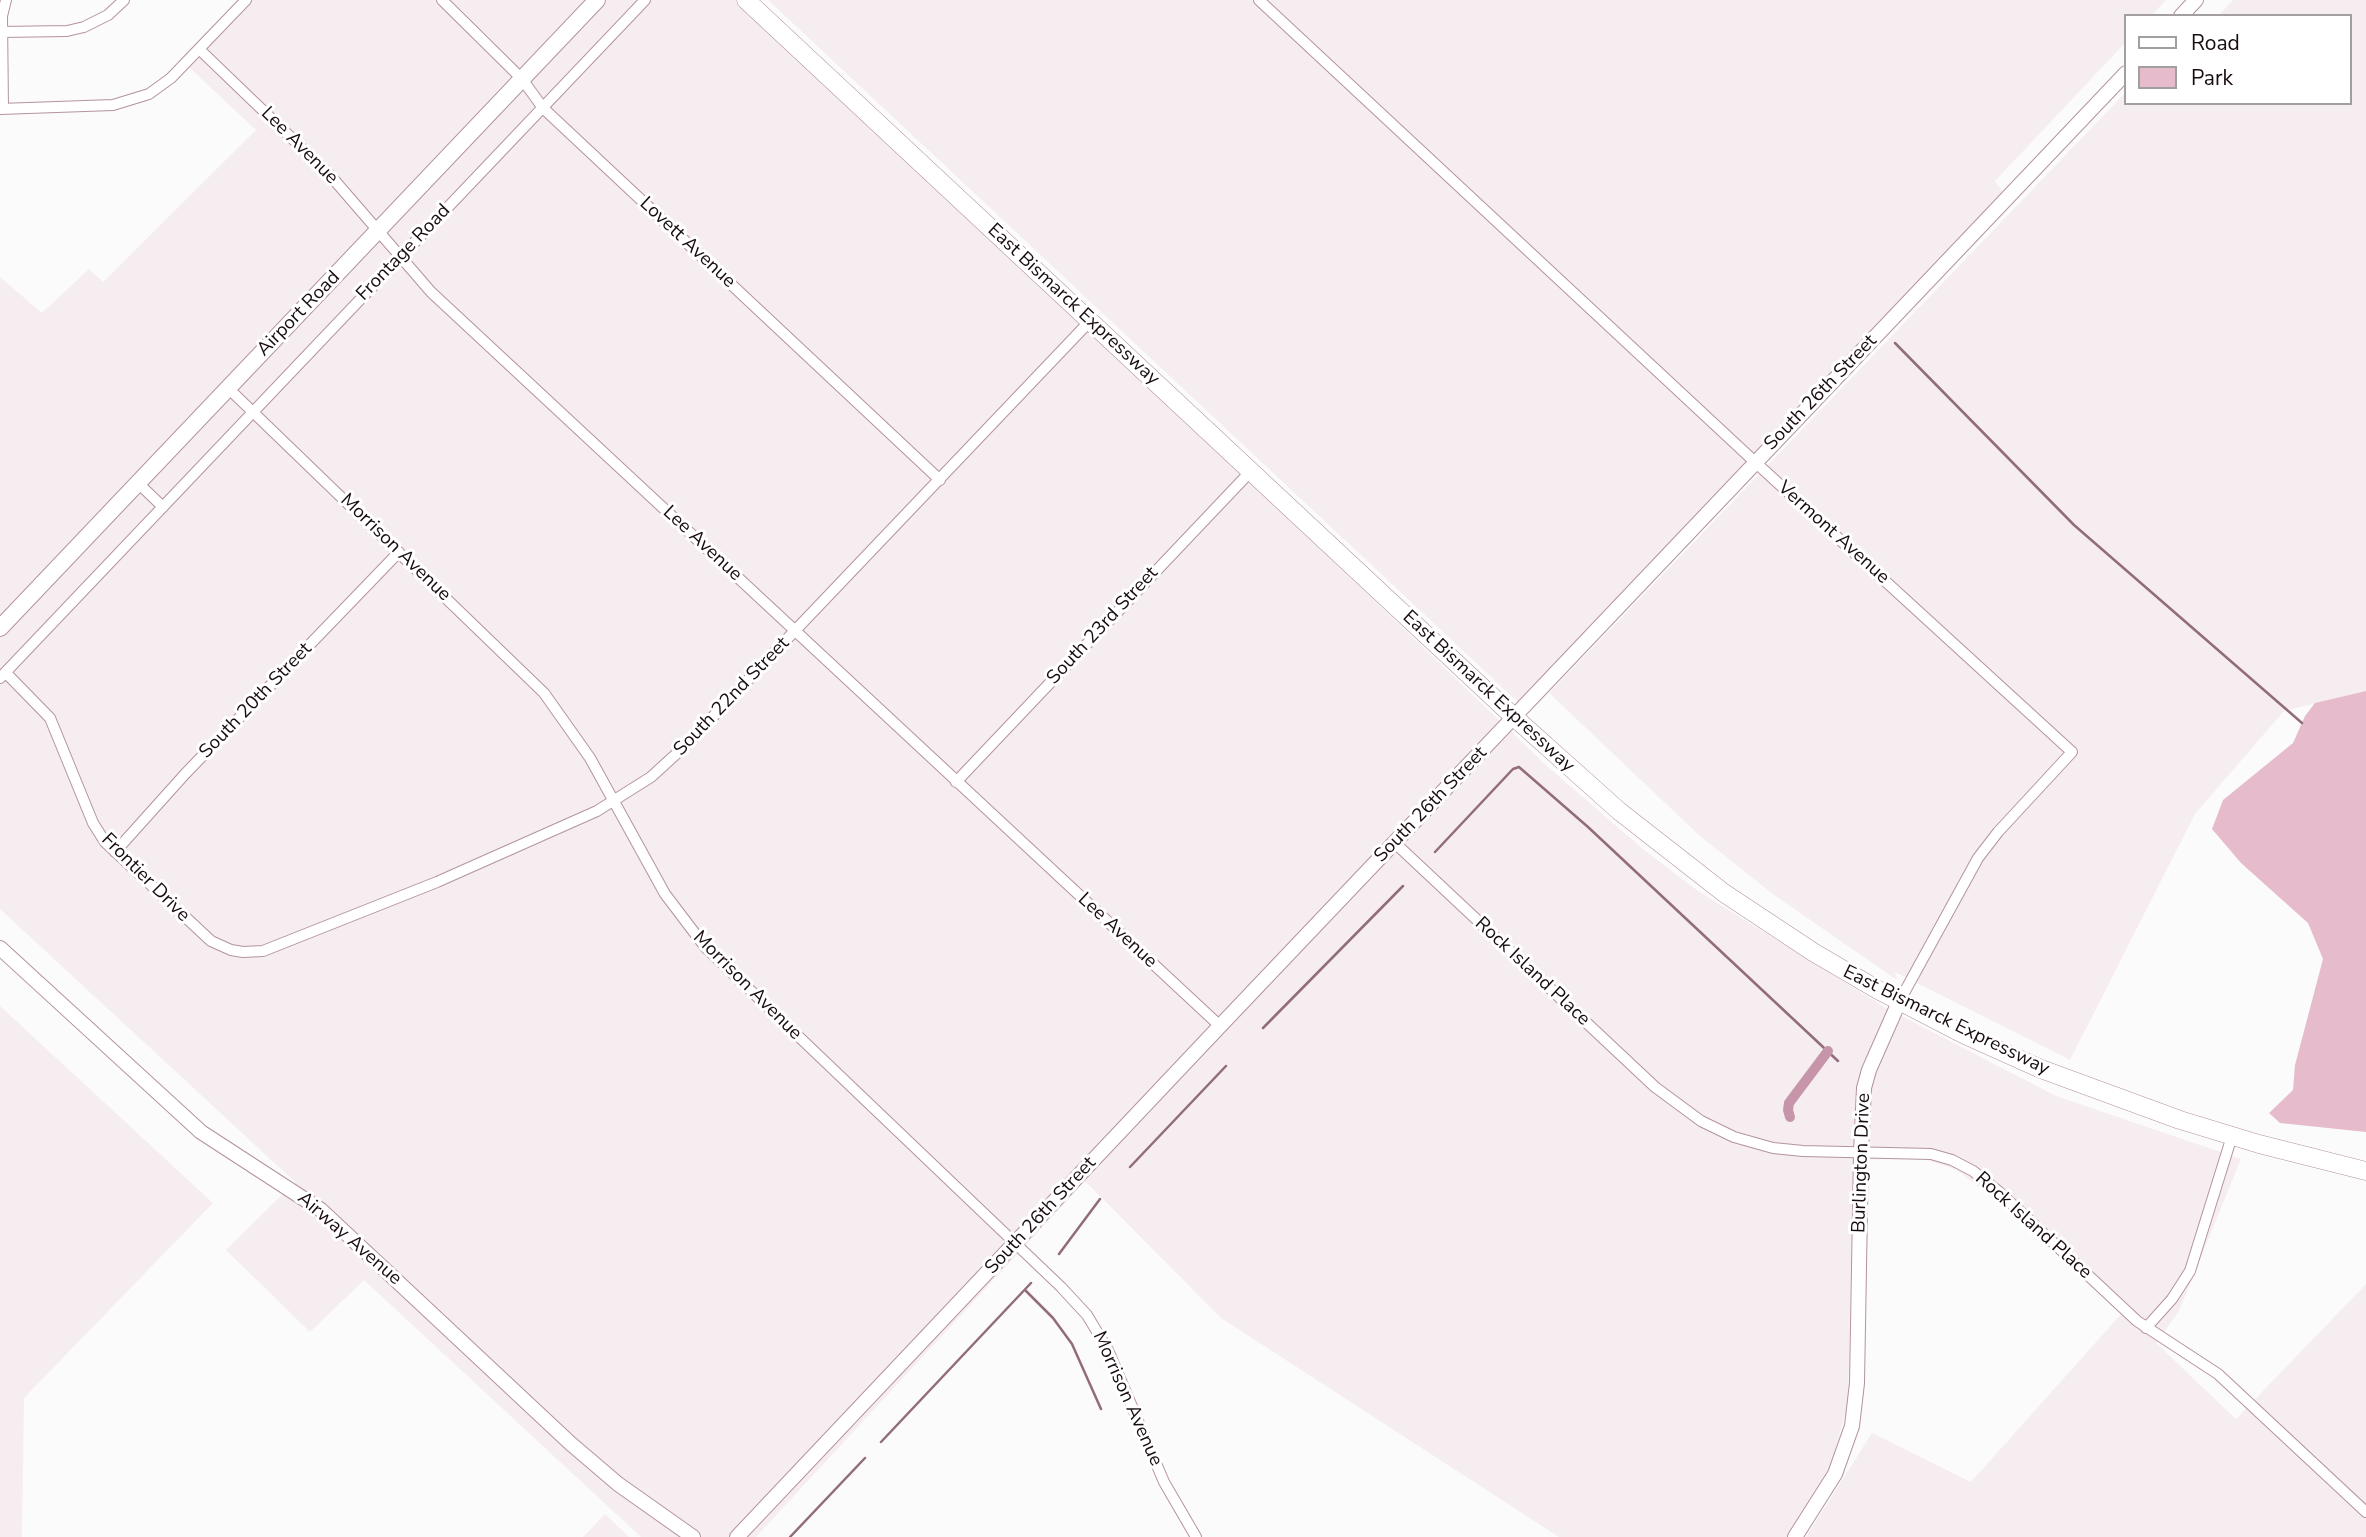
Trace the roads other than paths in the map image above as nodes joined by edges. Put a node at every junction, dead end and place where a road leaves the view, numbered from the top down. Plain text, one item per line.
1 (6, 0) edge
2 (124, 0) edge
3 (246, 0) edge
4 (442, 0) edge
5 (597, 0) edge
6 (645, 0) edge
7 (746, 0) edge
8 (1259, 0) edge
9 (2196, 0) edge
10 (2183, 14) edge
11 (1, 32) edge
12 (199, 49) junction
13 (2124, 75) edge
14 (522, 79) junction
15 (542, 108) junction
16 (2, 109) edge
17 (379, 230) junction
18 (400, 257) junction
19 (1090, 321) junction
20 (228, 388) junction
21 (253, 412) junction
22 (1755, 462) junction
23 (1251, 471) junction
24 (940, 480) junction
25 (138, 483) junction
26 (163, 507) junction
27 (399, 552) junction
28 (0, 628) edge
29 (796, 631) junction
30 (3, 675) edge
31 (1514, 717) junction
32 (2072, 752) joint
33 (956, 782) junction
34 (614, 802) junction
35 (1395, 843) junction
36 (115, 852) junction
37 (284, 943) joint
38 (0, 948) edge
39 (1899, 1002) junction
40 (1220, 1026) junction
41 (2232, 1136) junction
42 (1861, 1152) junction
43 (2366, 1171) edge
44 (1016, 1243) junction
45 (2146, 1328) junction
46 (2366, 1512) edge
47 (693, 1537) edge
48 (737, 1537) edge
49 (1196, 1537) edge
50 (1795, 1537) edge

1 - 11 street
2 - 11 street
3 - 12 street
4 - 14 street, Lovett Avenue
5 - 14 main road, Airport Road
6 - 15 street, Frontage Road
7 - 19 main road, East Bismarck Expressway
8 - 22 street, Vermont Avenue
9 - 10 street
11 - 16 street
12 - 16 street
12 - 17 street, Lee Avenue
13 - 22 street, South 26th Street
14 - 15 street, Lovett Avenue
14 - 17 main road, Airport Road
15 - 18 street, Frontage Road
15 - 24 street, Lovett Avenue
17 - 18 street, Lee Avenue
17 - 20 main road, Airport Road
18 - 21 street, Frontage Road
18 - 29 street, Lee Avenue
19 - 23 main road, East Bismarck Expressway
19 - 24 street, South 22nd Street
20 - 21 street, Morrison Avenue
20 - 25 main road, Airport Road
21 - 26 street, Frontage Road
21 - 27 street, Morrison Avenue
22 - 31 street, South 26th Street
22 - 32 street, Vermont Avenue
23 - 31 main road, East Bismarck Expressway
23 - 33 street, South 23rd Street
24 - 29 street, South 22nd Street
25 - 26 street
25 - 28 main road, Airport Road
26 - 30 street, Frontage Road
27 - 34 street, Morrison Avenue
27 - 36 street, South 20th Street
29 - 33 street, Lee Avenue
29 - 34 street, South 22nd Street
30 - 36 street, Frontier Drive
31 - 35 street, South 26th Street
31 - 39 main road, East Bismarck Expressway
32 - 39 street, Burlington Drive
33 - 40 street, Lee Avenue
34 - 37 street, South 22nd Street
34 - 44 street, Morrison Avenue
35 - 40 street, South 26th Street
35 - 42 street, Rock Island Place
36 - 37 street, Frontier Drive
38 - 47 street, Airway Avenue
39 - 41 main road, East Bismarck Expressway
39 - 42 street, Burlington Drive
40 - 44 street, South 26th Street
41 - 43 main road, East Bismarck Expressway
41 - 45 street
42 - 45 street, Rock Island Place
42 - 50 street, Burlington Drive
44 - 48 street, South 26th Street
44 - 49 street, Morrison Avenue
45 - 46 street, Rock Island Place

